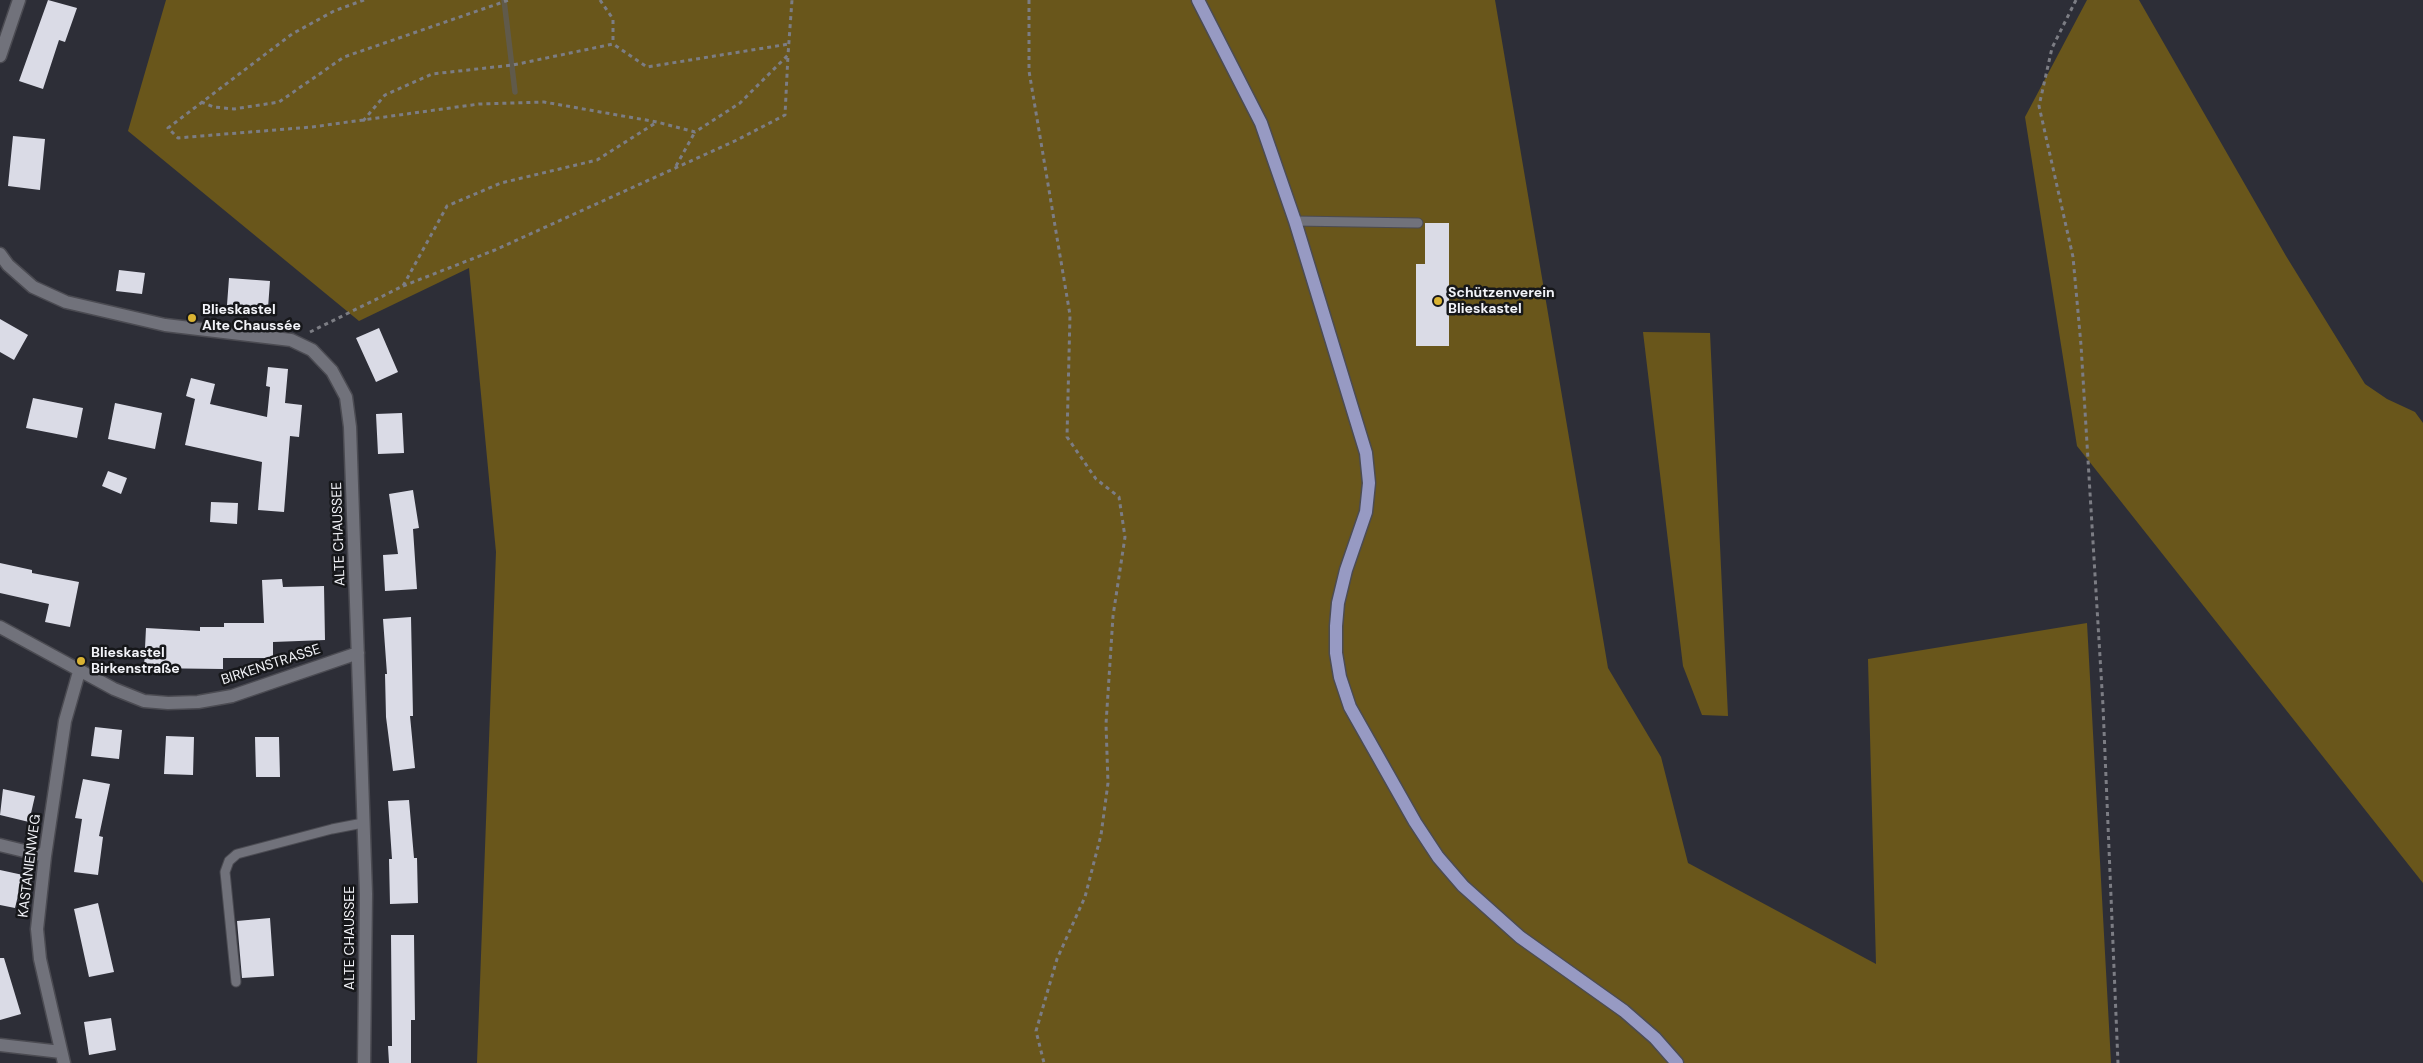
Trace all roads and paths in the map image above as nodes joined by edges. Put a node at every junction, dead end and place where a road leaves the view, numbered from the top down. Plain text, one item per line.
1 (19, 0) edge
2 (364, 0) edge
3 (509, 0) edge
4 (600, 0) edge
5 (792, 0) edge
6 (1029, 0) edge
7 (1198, 0) edge
8 (2076, 0) edge
9 (613, 44) junction
10 (790, 44) junction
11 (788, 55) junction
12 (0, 56) edge
13 (201, 102) junction
14 (362, 121) junction
15 (658, 122) junction
16 (695, 132) junction
17 (675, 167) junction
18 (1295, 221) junction
19 (1418, 223) dead end
20 (0, 254) edge
21 (403, 286) junction
22 (291, 340) junction
23 (0, 627) edge
24 (358, 653) junction
25 (79, 672) junction
26 (364, 823) junction
27 (0, 844) edge
28 (45, 856) junction
29 (236, 982) dead end
30 (0, 1045) edge
31 (63, 1057) edge
32 (364, 1063) edge
33 (1044, 1063) edge
34 (1677, 1063) edge
35 (2118, 1063) edge

1 - 12 street
2 - 13 path
3 - 13 path
4 - 9 path
5 - 10 path
6 - 33 path
7 - 18 main road
8 - 35 path
9 - 10 path
9 - 14 path
10 - 11 path
11 - 16 path
11 - 17 path
13 - 14 path
14 - 15 path
15 - 16 path
15 - 21 path
16 - 17 path
17 - 21 path
18 - 19 lane
18 - 34 main road
20 - 22 street, ALTE CHAUSSEE
21 - 22 path
22 - 24 street, ALTE CHAUSSEE
23 - 25 street, BIRKENSTRASSE
24 - 25 street, BIRKENSTRASSE
24 - 26 street, ALTE CHAUSSEE
25 - 28 street, KASTANIENWEG
26 - 29 lane
26 - 32 street, ALTE CHAUSSEE
27 - 28 street
28 - 31 street, KASTANIENWEG
30 - 31 street

